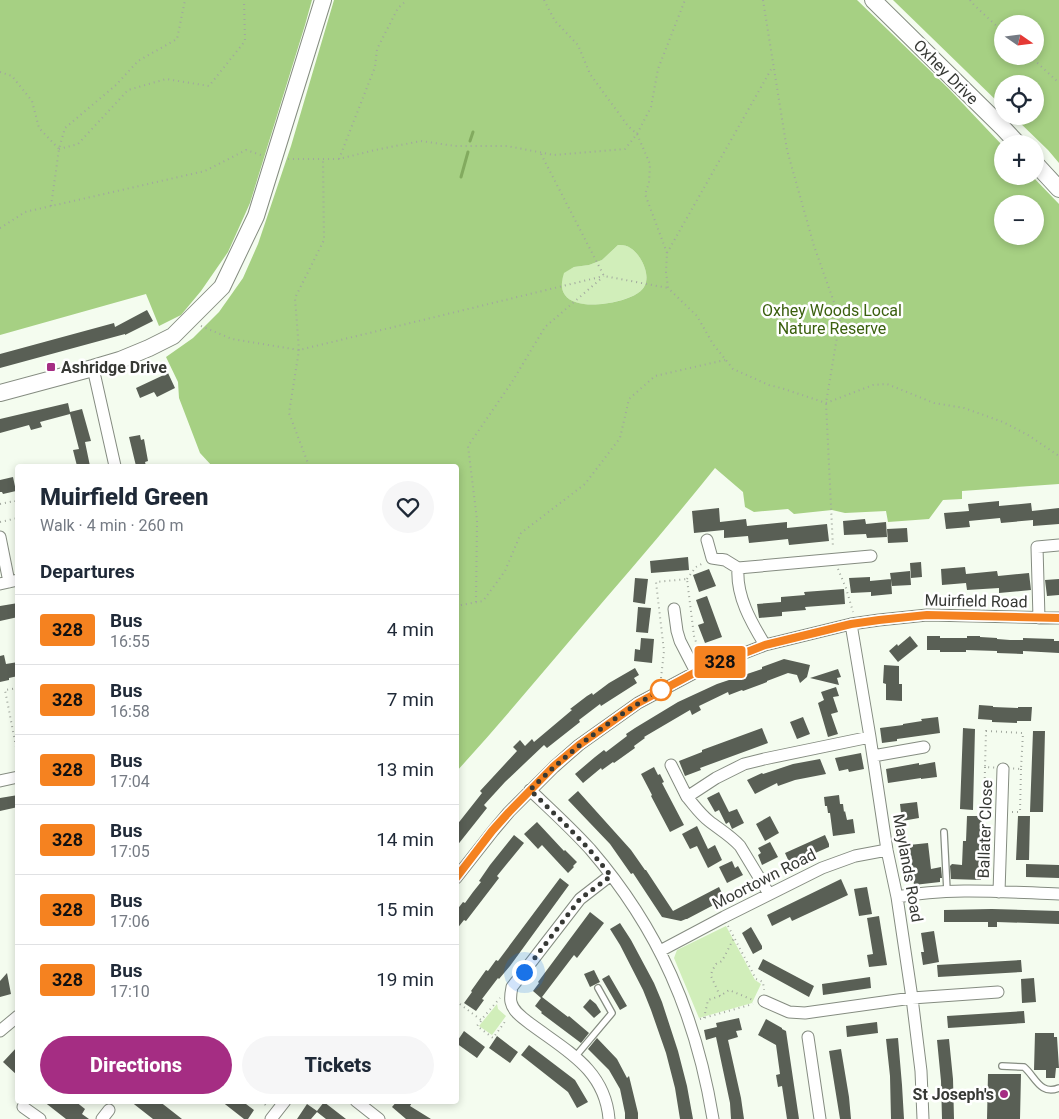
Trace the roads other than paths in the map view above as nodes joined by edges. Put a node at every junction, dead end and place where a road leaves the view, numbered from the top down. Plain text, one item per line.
1 (323, 0) edge
2 (873, 0) edge
3 (1010, 135) edge
4 (1044, 173) edge
5 (1059, 189) edge
6 (93, 368) junction
7 (0, 393) edge
8 (115, 464) edge
9 (0, 536) edge
10 (707, 540) dead end
11 (1059, 545) edge
12 (871, 556) dead end
13 (738, 568) junction
14 (9, 582) edge
15 (674, 609) dead end
16 (1039, 618) junction
17 (1059, 618) edge
18 (851, 624) junction
19 (765, 645) junction
20 (696, 672) junction
21 (870, 737) junction
22 (924, 747) dead end
23 (873, 756) junction
24 (671, 765) dead end
25 (1003, 769) road end
26 (15, 778) edge
27 (0, 781) edge
28 (530, 790) junction
29 (687, 797) junction
30 (944, 832) dead end
31 (887, 850) junction
32 (459, 874) edge
33 (611, 876) junction
34 (947, 891) junction
35 (999, 892) junction
36 (769, 894) junction
37 (1059, 894) edge
38 (897, 897) junction
39 (660, 951) junction
40 (598, 988) dead end
41 (998, 992) dead end
42 (912, 998) junction
43 (764, 1001) road end
44 (15, 1018) edge
45 (0, 1031) edge
46 (808, 1037) dead end
47 (575, 1057) junction
48 (1002, 1066) dead end
49 (1059, 1088) edge
50 (283, 1104) edge
51 (360, 1104) edge
52 (23, 1107) dead end
53 (40, 1119) edge
54 (271, 1119) edge
55 (379, 1119) edge
56 (609, 1119) edge
57 (713, 1119) edge
58 (820, 1119) edge
59 (923, 1119) edge

1 - 6 main road
2 - 3 main road, Oxhey Drive
4 - 5 main road
6 - 7 main road
6 - 8 street
9 - 14 street
10 - 13 street
11 - 16 street, Muirfield Road
12 - 13 street
13 - 19 street
15 - 20 street
16 - 17 street, Muirfield Road
16 - 18 street, Muirfield Road
18 - 19 street, Muirfield Road
18 - 21 street, Maylands Road
19 - 20 street, Muirfield Road
20 - 28 street, Muirfield Road
21 - 23 street, Maylands Road
21 - 29 street
22 - 23 street
23 - 31 street, Maylands Road
24 - 29 street
25 - 35 street, Ballater Close
26 - 27 street
28 - 32 street, Muirfield Road
28 - 33 street
29 - 36 street
30 - 34 lane
31 - 36 street, Moortown Road
31 - 38 street, Maylands Road
33 - 39 street
33 - 47 street
34 - 35 street
34 - 38 street
35 - 37 street
36 - 39 street, Moortown Road
38 - 42 street, Maylands Road
39 - 57 street
40 - 47 lane
41 - 42 street
42 - 43 street
42 - 59 street, Maylands Road
44 - 45 street
46 - 58 street
47 - 56 street
48 - 49 lane
50 - 54 street
51 - 55 street
52 - 53 street

